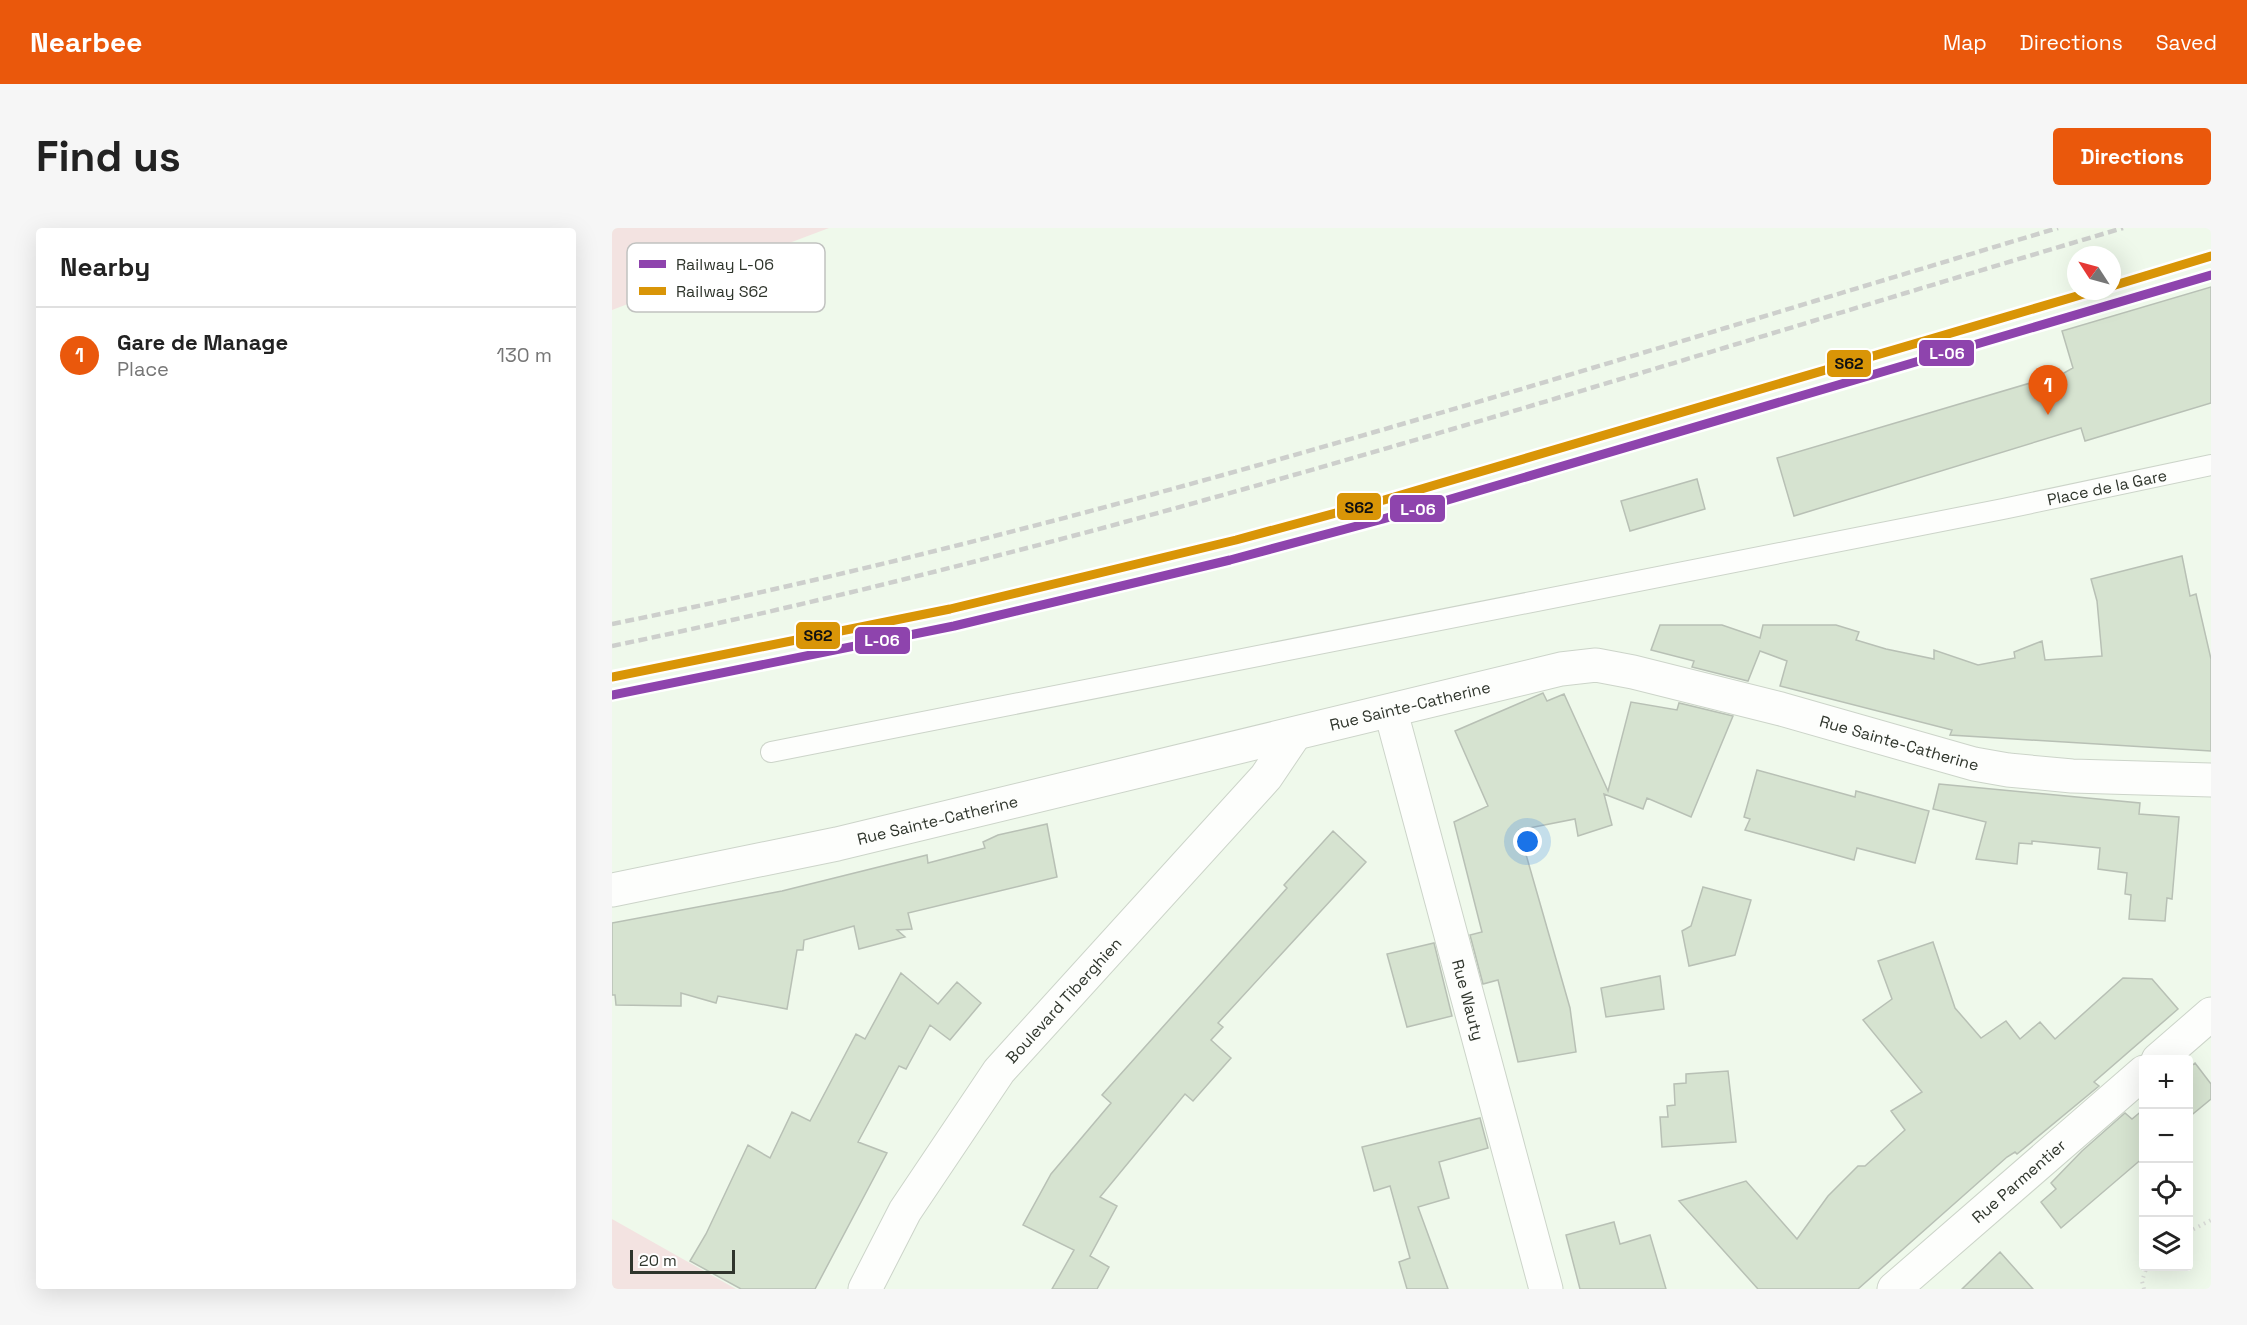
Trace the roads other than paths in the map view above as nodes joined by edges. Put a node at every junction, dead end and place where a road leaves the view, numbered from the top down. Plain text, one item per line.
1 (2211, 465) edge
2 (1391, 712) junction
3 (1295, 734) junction
4 (771, 752) dead end
5 (2211, 780) edge
6 (612, 890) edge
7 (2211, 1014) edge
8 (2163, 1055) edge
9 (2139, 1076) edge
10 (1905, 1285) edge
11 (865, 1289) edge
12 (1546, 1289) edge

1 - 4 lane, Place de la Gare
2 - 3 street, Rue Sainte-Catherine
2 - 5 street, Rue Sainte-Catherine
2 - 12 street, Rue Wauty
3 - 6 street, Rue Sainte-Catherine
3 - 11 street, Boulevard Tiberghien
7 - 8 street
9 - 10 street, Rue Parmentier

